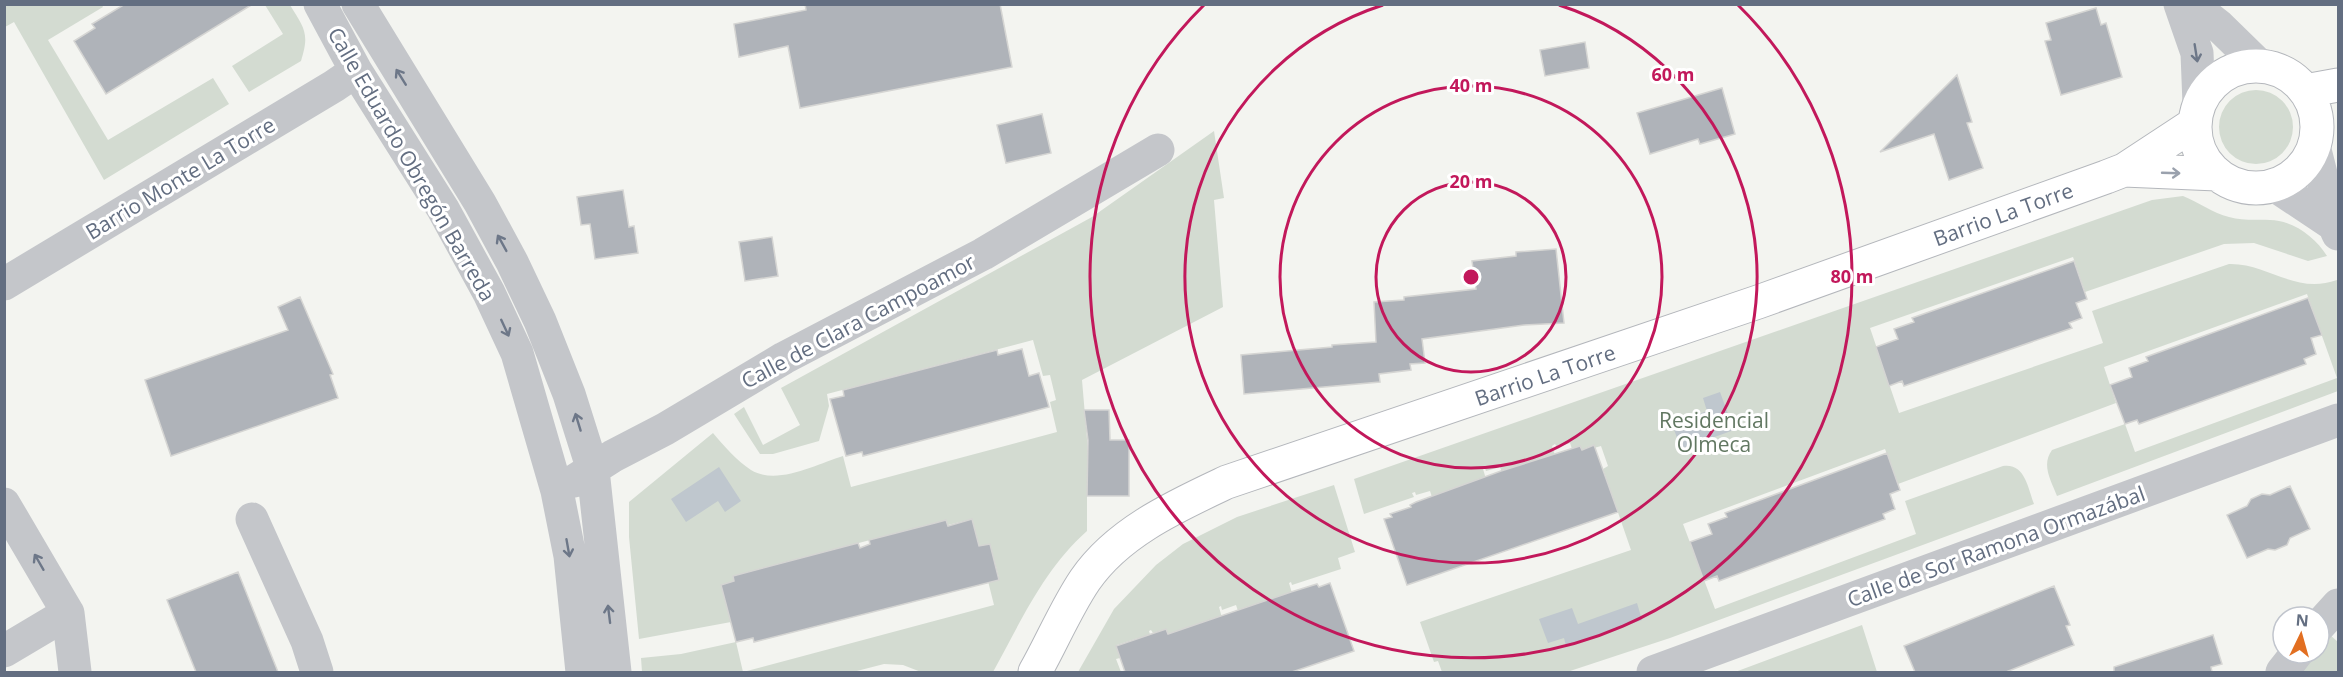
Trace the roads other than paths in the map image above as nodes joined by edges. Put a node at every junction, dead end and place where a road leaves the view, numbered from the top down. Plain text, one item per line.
1 (320, 4) edge
2 (358, 4) edge
3 (2180, 4) edge
4 (2191, 4) edge
5 (2260, 66) junction
6 (356, 71) junction
7 (2338, 85) edge
8 (2305, 91) junction
9 (2197, 114) junction
10 (2323, 132) edge
11 (1158, 150) dead end
12 (2124, 170) junction
13 (2217, 174) junction
14 (2274, 185) junction
15 (2336, 230) edge
16 (4, 284) edge
17 (2338, 420) edge
18 (593, 470) junction
19 (557, 491) junction
20 (4, 504) edge
21 (252, 519) dead end
22 (68, 613) junction
23 (8, 640) edge
24 (75, 672) edge
25 (317, 672) edge
26 (582, 672) edge
27 (615, 672) edge
28 (1035, 672) edge
29 (1653, 672) edge

1 - 6 street, Calle Eduardo Obregón Barreda
18 -> 2 street, Calle Eduardo Obregón Barreda
3 -> 9 street
4 - 5 street
5 - 8 main road
5 - 9 main road, Barrio La Torre
6 - 16 street, Barrio Monte La Torre
6 -> 19 street, Calle Eduardo Obregón Barreda
7 - 8 main road
8 - 10 main road
9 - 12 main road, Barrio La Torre
9 - 13 main road, Barrio La Torre
10 - 14 main road, Barrio La Torre
10 - 15 street
11 - 18 street, Calle de Clara Campoamor
12 -> 13 main road, Barrio La Torre
12 - 28 main road, Barrio La Torre
13 - 14 main road, Barrio La Torre
14 - 15 street
17 - 29 street, Calle de Sor Ramona Ormazábal
18 - 19 street, Calle de Clara Campoamor
27 -> 18 street, Calle Eduardo Obregón Barreda
19 -> 26 street, Calle Eduardo Obregón Barreda
22 -> 20 street
21 - 25 street
22 - 23 street
22 - 24 street

